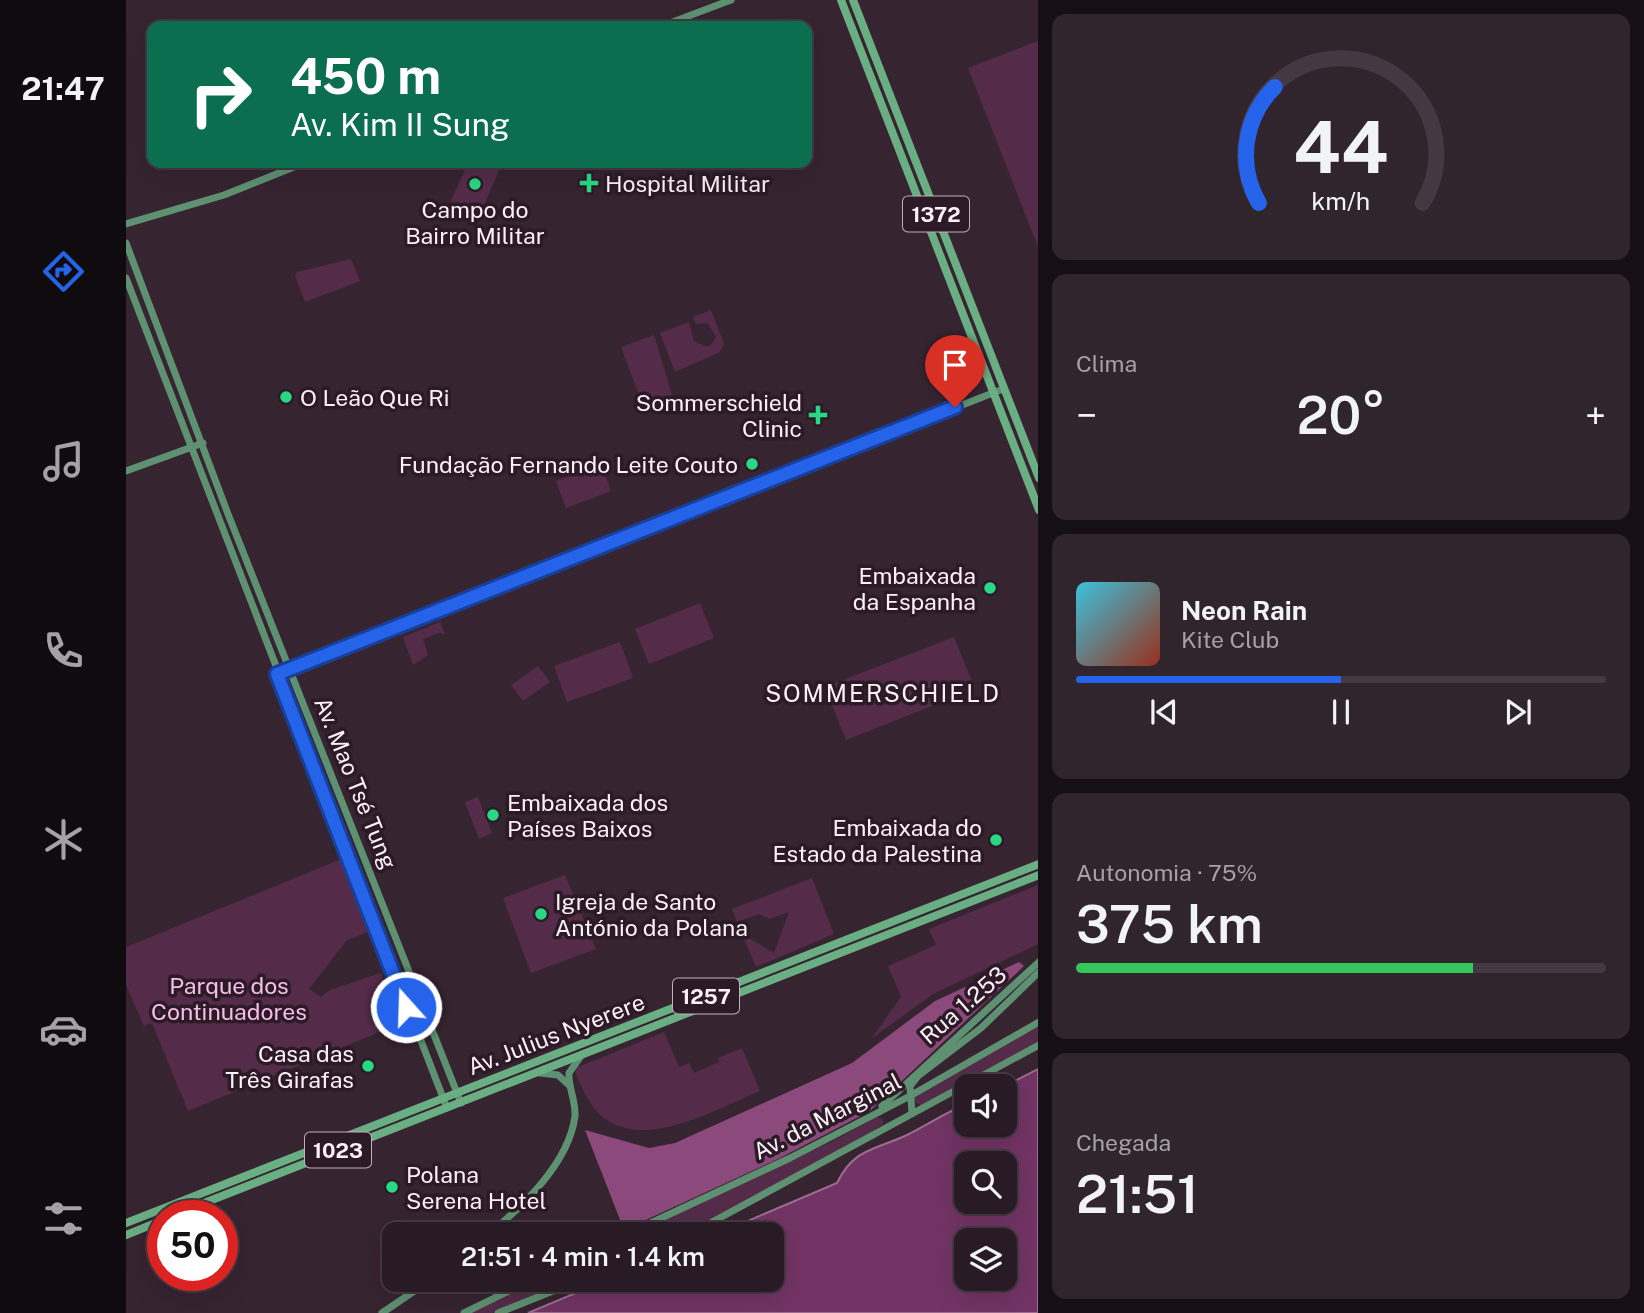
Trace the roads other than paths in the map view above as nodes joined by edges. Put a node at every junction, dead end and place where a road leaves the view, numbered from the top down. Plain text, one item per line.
1 (731, 0) edge
2 (841, 0) edge
3 (853, 0) edge
4 (675, 21) edge
5 (292, 168) edge
6 (126, 224) edge
7 (126, 243) edge
8 (126, 278) edge
9 (1003, 388) junction
10 (993, 392) junction
11 (203, 443) junction
12 (190, 448) junction
13 (126, 471) edge
14 (1038, 478) edge
15 (1038, 510) edge
16 (289, 669) junction
17 (277, 674) junction
18 (1038, 864) edge
19 (1038, 875) edge
20 (1006, 877) junction
21 (1010, 887) junction
22 (927, 908) junction
23 (931, 918) junction
24 (1038, 962) edge
25 (1038, 972) edge
26 (762, 974) junction
27 (765, 985) junction
28 (677, 1007) junction
29 (680, 1017) junction
30 (1038, 1022) edge
31 (595, 1039) junction
32 (1038, 1045) edge
33 (599, 1049) junction
34 (568, 1050) joint
35 (581, 1056) junction
36 (525, 1066) junction
37 (540, 1073) junction
38 (529, 1077) junction
39 (571, 1086) junction
40 (457, 1093) junction
41 (909, 1096) junction
42 (442, 1099) junction
43 (461, 1103) junction
44 (447, 1108) junction
45 (879, 1111) junction
46 (912, 1113) junction
47 (887, 1126) junction
48 (212, 1200) edge
49 (502, 1222) edge
50 (653, 1222) edge
51 (713, 1222) edge
52 (126, 1223) edge
53 (147, 1227) edge
54 (126, 1236) edge
55 (413, 1292) edge
56 (507, 1292) edge
57 (550, 1292) edge
58 (382, 1313) edge
59 (464, 1313) edge
60 (498, 1313) edge

1 - 4 main road
2 - 10 main road, 1372
3 - 9 main road, 1372
5 - 6 main road
7 - 11 main road, Av. Mao Tsé Tung
8 - 12 main road, Av. Mao Tsé Tung
9 - 10 main road
9 - 14 main road, 1372
10 - 15 main road
10 - 16 main road
11 - 12 main road
11 - 16 main road, Av. Mao Tsé Tung
12 - 13 main road
12 - 17 main road, Av. Mao Tsé Tung
16 - 17 main road
16 - 40 main road, Av. Mao Tsé Tung
17 - 42 main road, Av. Mao Tsé Tung
18 - 20 main road, Av. Julius Nyerere / 1257
19 - 21 main road, Av. Julius Nyerere / 1257
20 - 21 main road
20 - 22 main road, Av. Julius Nyerere / 1257
21 - 23 main road, Av. Julius Nyerere / 1257
22 - 23 main road
22 - 26 main road, Av. Julius Nyerere / 1257
23 - 27 main road, Av. Julius Nyerere / 1257
24 - 45 main road, Rua 1.253
25 - 41 main road
26 - 27 main road
26 - 28 main road, Av. Julius Nyerere / 1257
27 - 29 main road, Av. Julius Nyerere / 1257
28 - 29 main road
28 - 31 main road, Av. Julius Nyerere / 1257
29 - 33 main road, Av. Julius Nyerere / 1257
30 - 41 main road, Av. da Marginal
31 - 33 main road
31 - 34 main road, Av. Julius Nyerere / 1257
32 - 46 main road, Av. da Marginal
33 - 35 main road, Av. Julius Nyerere / 1257
34 - 36 main road, Av. Julius Nyerere / 1023
35 - 37 main road, Av. Julius Nyerere / 1023
35 - 39 main road
36 - 38 main road
36 - 40 main road, Av. Julius Nyerere / 1023
37 - 38 main road, Av. Julius Nyerere / 1023
37 - 39 main road
38 - 43 main road, Av. Julius Nyerere / 1023
39 - 49 main road
40 - 42 main road, Av. Julius Nyerere / 1023
40 - 43 main road, Av. Mao Tsé Tung
41 - 45 main road, Av. da Marginal
41 - 46 main road
42 - 44 main road, Av. Mao Tsé Tung
42 - 52 main road, Av. Julius Nyerere / 1023
43 - 44 main road, Av. Julius Nyerere / 1023
44 - 48 main road, Av. Julius Nyerere / 1023
45 - 47 main road
45 - 50 main road, Av. da Marginal
46 - 47 main road, Av. da Marginal
47 - 51 main road, Av. da Marginal
53 - 54 main road
55 - 58 main road
56 - 59 main road
57 - 60 main road

